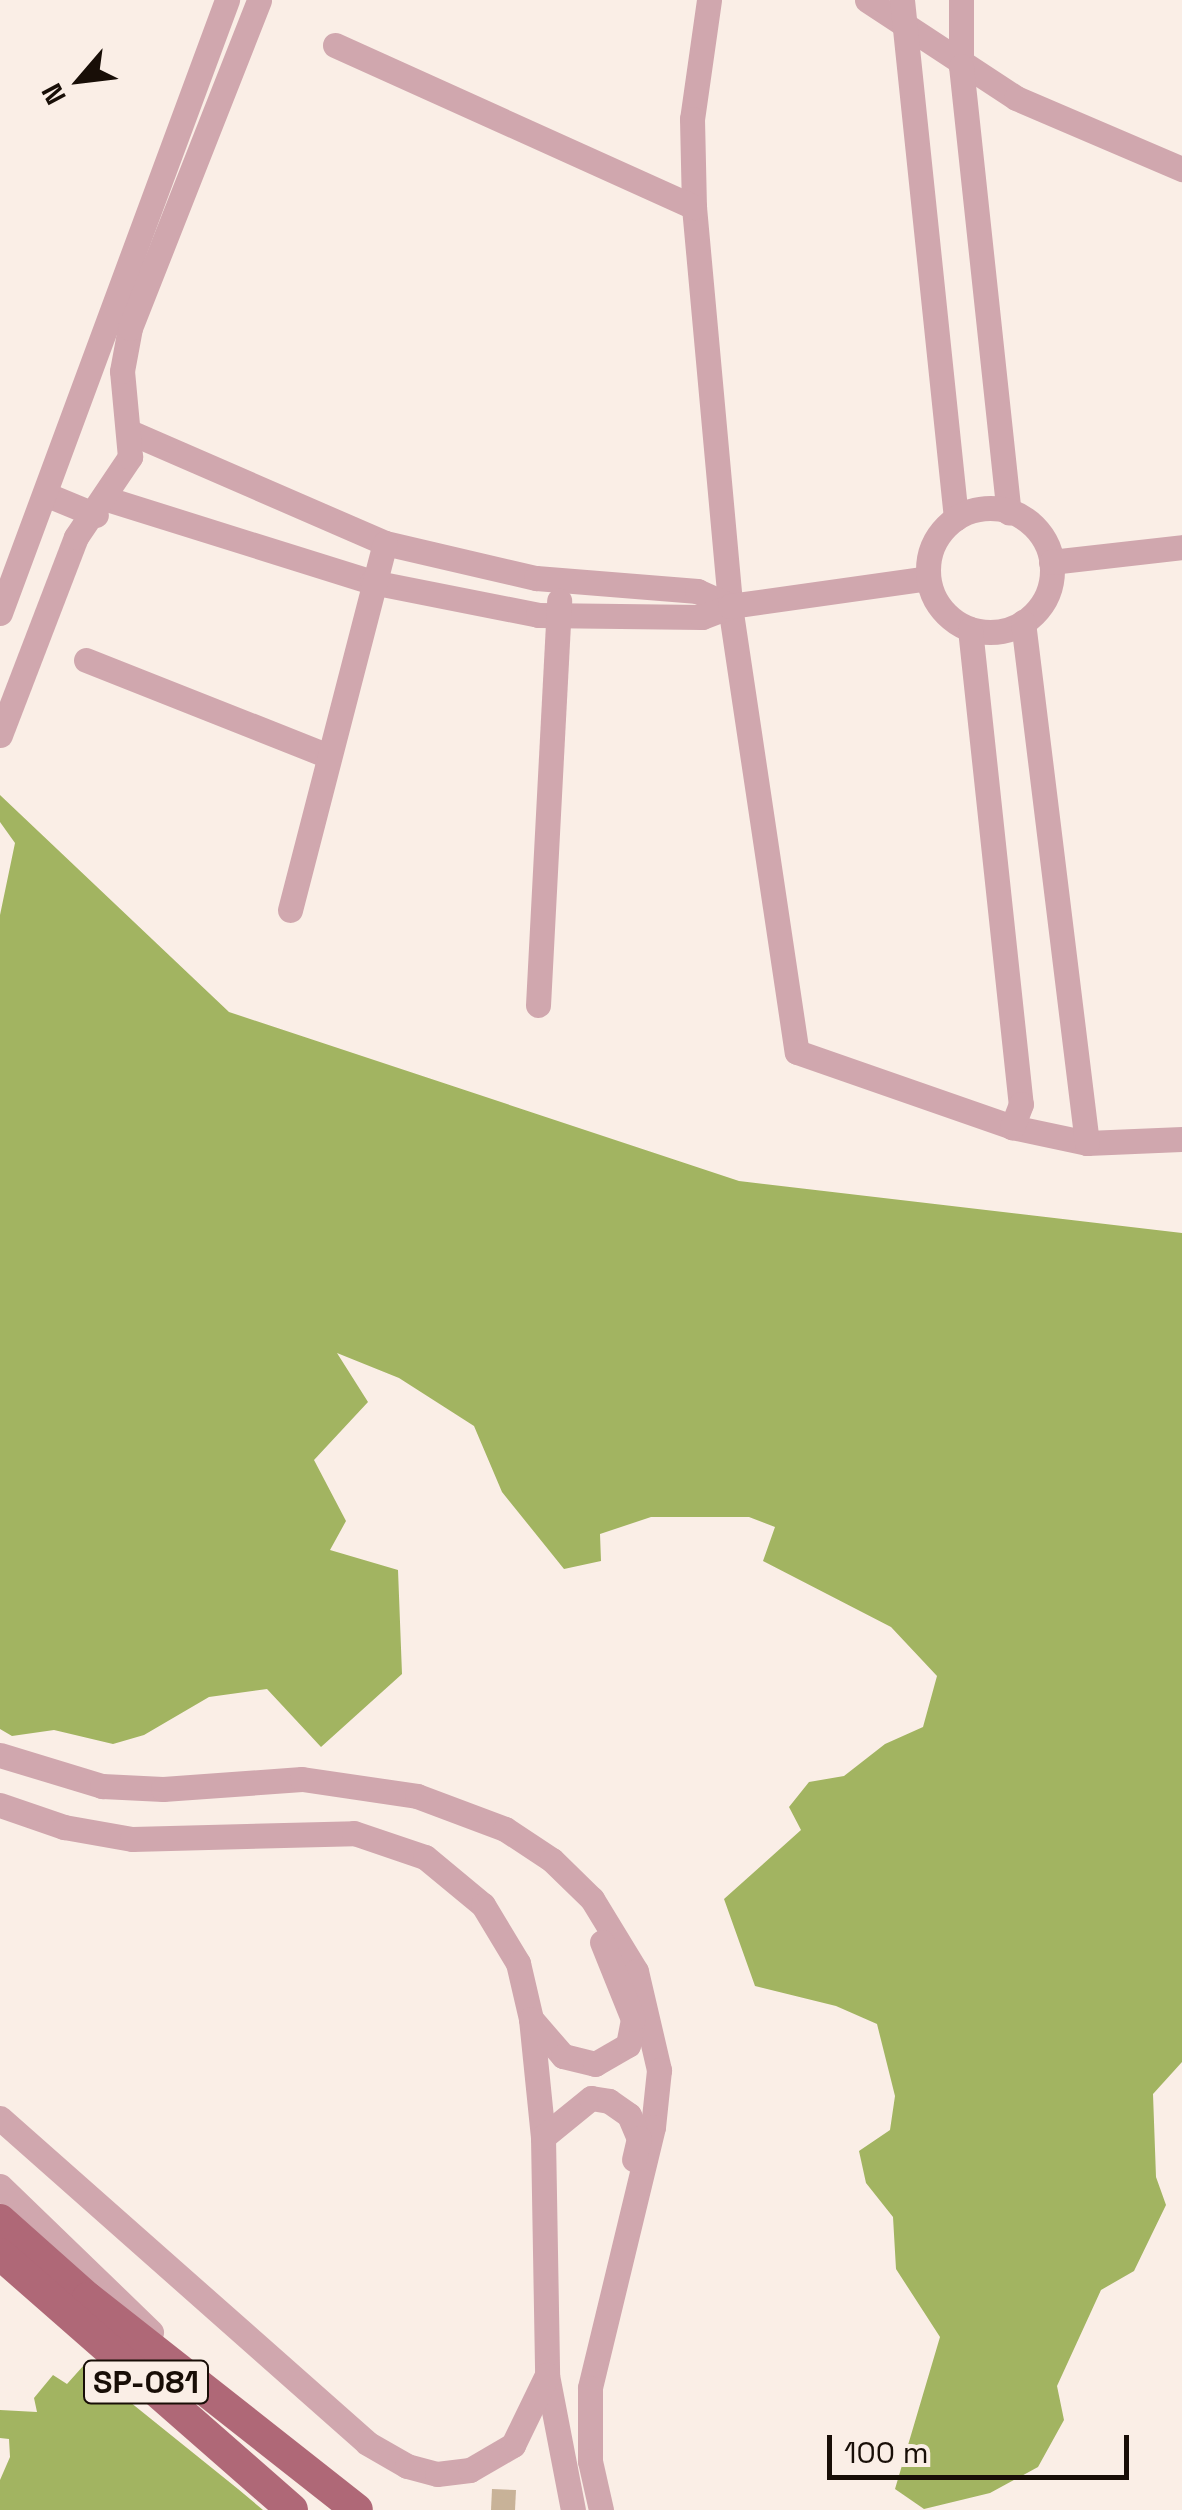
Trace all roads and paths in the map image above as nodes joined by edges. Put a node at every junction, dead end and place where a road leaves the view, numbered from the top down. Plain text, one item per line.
1 (227, 0) edge
2 (259, 0) edge
3 (709, 0) edge
4 (867, 0) edge
5 (961, 0) edge
6 (903, 12) edge
7 (334, 45) dead end
8 (961, 66) junction
9 (1182, 169) edge
10 (694, 207) junction
11 (82, 398) junction
12 (128, 422) junction
13 (45, 494) junction
14 (100, 506) junction
15 (1009, 512) junction
16 (956, 518) junction
17 (385, 543) junction
18 (1182, 548) edge
19 (1051, 562) junction
20 (928, 578) junction
21 (562, 581) junction
22 (372, 582) junction
23 (730, 606) junction
24 (0, 613) edge
25 (556, 616) junction
26 (1024, 622) junction
27 (970, 629) junction
28 (86, 660) dead end
29 (0, 735) edge
30 (329, 756) junction
31 (290, 910) dead end
32 (538, 1005) dead end
33 (1012, 1127) junction
34 (1182, 1139) edge
35 (1087, 1143) junction
36 (0, 1755) edge
37 (0, 1805) edge
38 (552, 1860) junction
39 (531, 2019) junction
40 (0, 2118) edge
41 (543, 2137) junction
42 (0, 2186) edge
43 (0, 2220) edge
44 (0, 2254) edge
45 (617, 2268) junction
46 (546, 2375) junction
47 (230, 2408) junction
48 (356, 2509) edge
49 (292, 2510) edge
50 (573, 2510) edge
51 (601, 2510) edge

1 - 11 street
2 - 12 street
3 - 10 street
4 - 6 street
5 - 8 street
6 - 8 street
6 - 16 street
7 - 10 street
8 - 9 street
8 - 15 street
10 - 23 street
11 - 12 street
11 - 13 street
12 - 14 street
12 - 17 street
13 - 14 street
13 - 24 street
14 - 22 street
14 - 29 street
15 - 16 street
15 - 19 street
16 - 20 street
17 - 21 street
17 - 22 street
18 - 19 street
19 - 26 street
20 - 23 street
20 - 27 street
21 - 23 street
21 - 25 street
22 - 25 street
22 - 30 street
23 - 25 street
23 - 33 street
25 - 32 street
26 - 27 street
26 - 35 street
27 - 33 street
28 - 30 street
30 - 31 street
33 - 35 street
34 - 35 street
36 - 38 street
37 - 39 street
38 - 39 street
38 - 45 street
39 - 41 street
40 - 46 street
41 - 45 street
41 - 46 street
42 - 47 street
43 - 47 main road
44 - 49 main road, SP-081
45 - 51 street
46 - 50 street
47 - 48 main road

